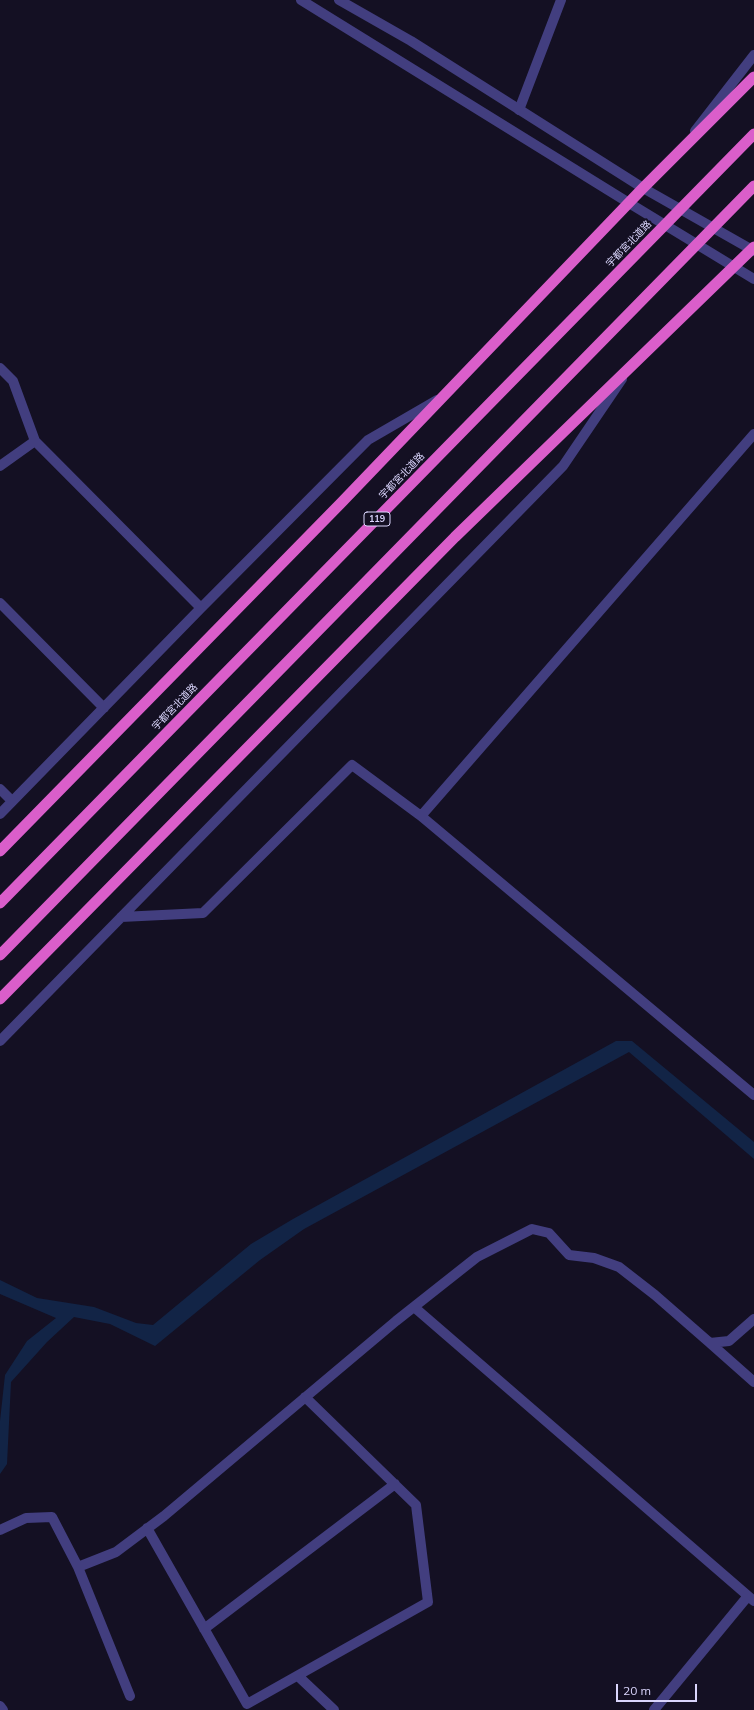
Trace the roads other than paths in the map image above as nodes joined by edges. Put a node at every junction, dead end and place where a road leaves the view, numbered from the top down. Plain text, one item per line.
1 (301, 0) edge
2 (340, 0) edge
3 (561, 0) edge
4 (754, 55) edge
5 (754, 77) edge
6 (519, 110) junction
7 (754, 134) edge
8 (675, 156) junction
9 (754, 186) edge
10 (643, 188) junction
11 (629, 203) junction
12 (753, 249) edge
13 (734, 266) junction
14 (754, 279) edge
15 (631, 365) junction
16 (0, 368) edge
17 (442, 398) junction
18 (754, 434) edge
19 (35, 441) junction
20 (0, 466) edge
21 (0, 603) edge
22 (201, 608) junction
23 (104, 708) junction
24 (0, 789) edge
25 (12, 802) junction
26 (0, 814) edge
27 (421, 816) junction
28 (0, 851) edge
29 (0, 903) edge
30 (121, 917) junction
31 (0, 955) edge
32 (0, 999) edge
33 (0, 1041) edge
34 (754, 1095) edge
35 (414, 1307) junction
36 (754, 1319) edge
37 (710, 1343) junction
38 (754, 1382) edge
39 (305, 1397) junction
40 (396, 1484) junction
41 (147, 1528) junction
42 (0, 1530) edge
43 (78, 1567) junction
44 (751, 1599) edge
45 (204, 1629) junction
46 (298, 1676) junction
47 (130, 1696) dead end
48 (0, 1706) edge
49 (3, 1710) edge
50 (334, 1710) edge
51 (654, 1710) edge

1 - 11 street
2 - 6 street
3 - 6 street
4 - 8 street
5 - 8 highway
6 - 10 street
7 - 29 highway, 宇都宮北道路 / 119, bridge
8 - 10 highway
9 - 31 highway, bridge
10 - 11 highway
10 - 12 street
11 - 13 street
11 - 17 highway
12 - 13 highway
13 - 14 street
13 - 15 highway
15 - 30 street
15 - 32 highway
16 - 19 street
17 - 22 street
17 - 28 highway
18 - 27 street
19 - 20 street
19 - 22 street
21 - 23 street
22 - 23 street
23 - 25 street
24 - 25 street
25 - 26 street
27 - 30 street
27 - 34 street
30 - 33 street
35 - 37 street
35 - 39 street
35 - 44 street
36 - 37 street
37 - 38 street
39 - 40 street
39 - 41 street
40 - 45 street
40 - 46 street
41 - 43 street
41 - 45 street
42 - 43 street
43 - 47 street
44 - 51 street
45 - 46 street
46 - 50 street
48 - 49 street

